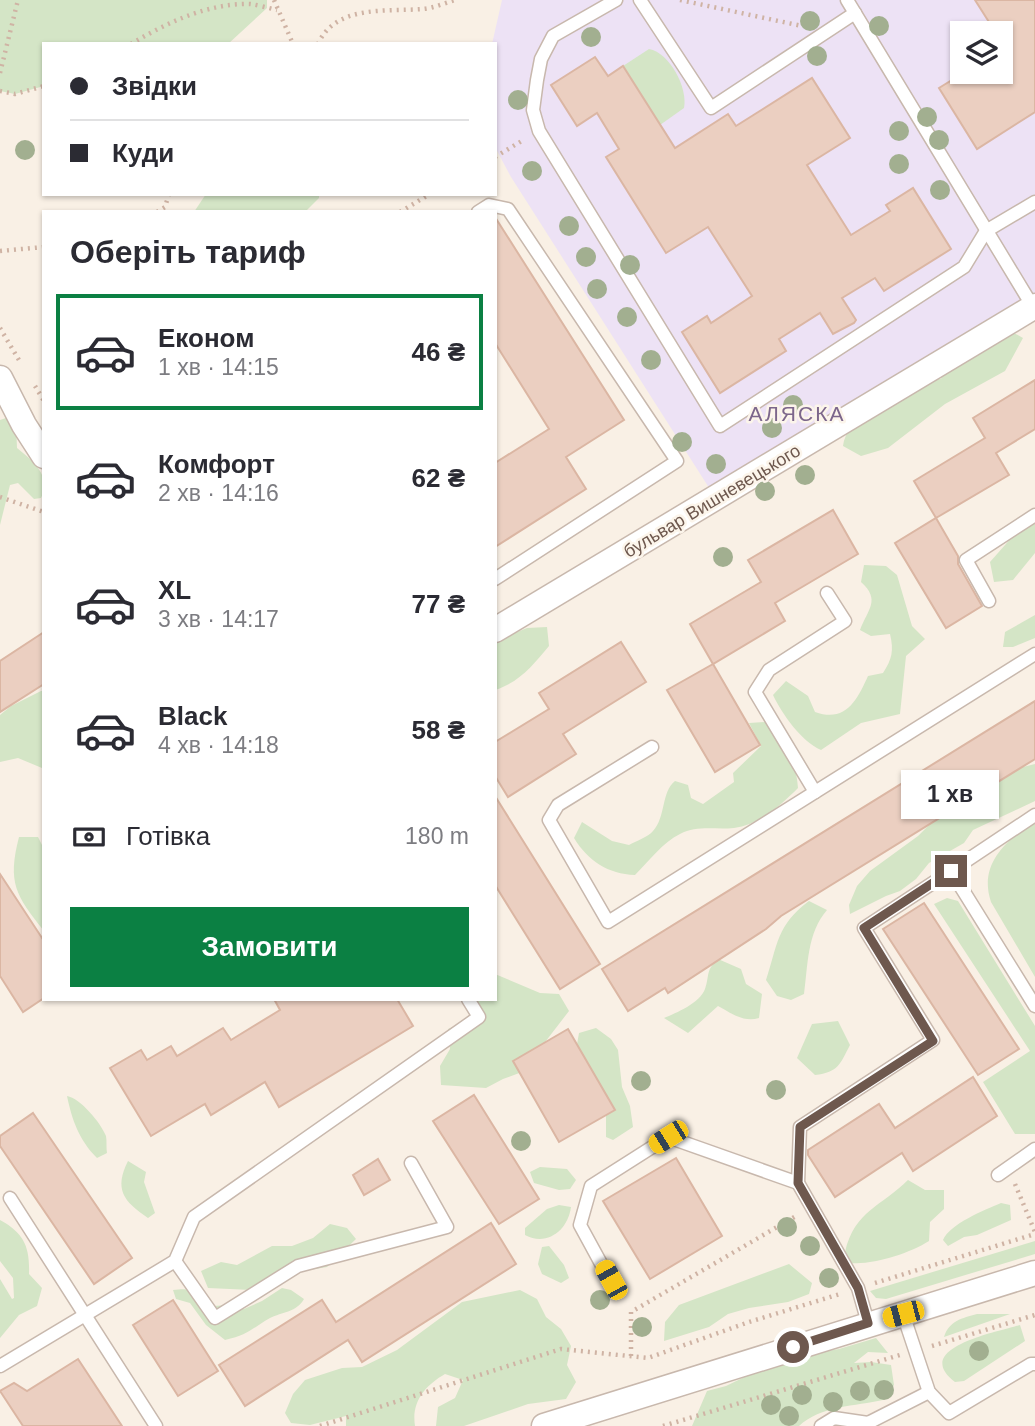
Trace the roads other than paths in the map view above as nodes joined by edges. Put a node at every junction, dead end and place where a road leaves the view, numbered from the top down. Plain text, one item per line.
1 (616, 0) edge
2 (640, 0) edge
3 (847, 0) edge
4 (855, 13) junction
5 (1035, 202) edge
6 (481, 210) edge
7 (986, 231) junction
8 (1034, 308) edge
9 (0, 378) edge
10 (42, 453) edge
11 (1035, 515) edge
12 (497, 578) edge
13 (827, 593) dead end
14 (989, 601) dead end
15 (497, 629) edge
16 (1035, 653) edge
17 (652, 747) dead end
18 (815, 792) junction
19 (1035, 815) edge
20 (951, 871) junction
21 (469, 1001) edge
22 (1035, 1006) edge
23 (1035, 1149) edge
24 (411, 1163) dead end
25 (1003, 1171) road end
26 (798, 1183) junction
27 (10, 1198) dead end
28 (175, 1261) junction
29 (1035, 1273) edge
30 (611, 1280) dead end
31 (903, 1314) junction
32 (85, 1316) junction
33 (868, 1323) junction
34 (1035, 1364) edge
35 (0, 1366) edge
36 (929, 1392) junction
37 (156, 1426) edge
38 (547, 1426) edge
39 (821, 1426) edge

1 - 7 lane
2 - 4 lane
3 - 4 lane
4 - 7 lane
5 - 7 lane
6 - 12 lane
7 - 8 lane
8 - 15 street, бульвар Вишневецького
9 - 10 street
11 - 14 lane
13 - 18 lane
16 - 18 lane
17 - 18 lane
19 - 20 lane
20 - 22 lane
20 - 26 lane
21 - 28 lane
23 - 25 lane
24 - 28 lane
26 - 30 lane
26 - 33 lane
27 - 32 lane
28 - 32 lane
29 - 31 street
31 - 33 street
31 - 36 lane
32 - 35 lane
32 - 37 lane
33 - 38 street
34 - 36 lane
36 - 39 lane

